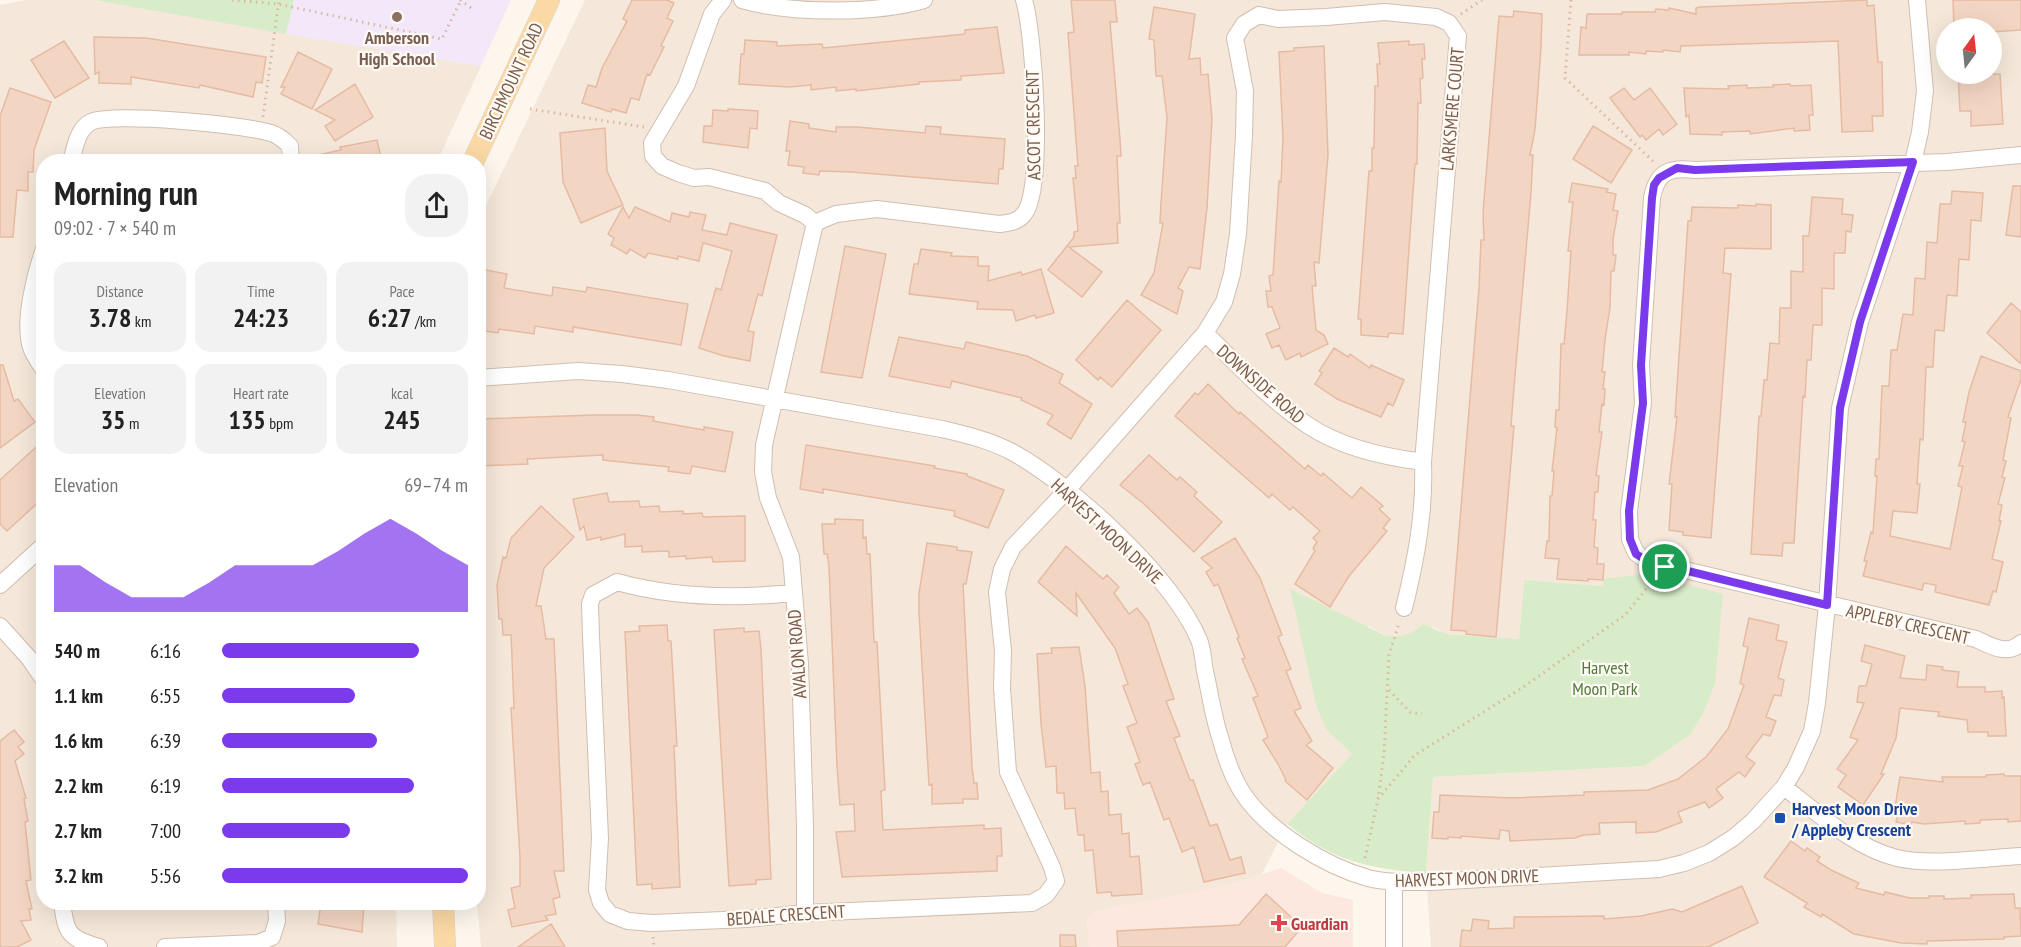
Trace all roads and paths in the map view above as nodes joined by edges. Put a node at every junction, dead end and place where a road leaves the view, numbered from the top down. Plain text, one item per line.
1 (232, 0) edge
2 (461, 0) edge
3 (549, 0) edge
4 (723, 0) edge
5 (742, 0) edge
6 (924, 0) edge
7 (1024, 0) edge
8 (1482, 0) edge
9 (1571, 0) edge
10 (1917, 0) edge
11 (278, 2) edge
12 (471, 8) dead end
13 (1449, 23) junction
14 (530, 109) dead end
15 (659, 130) junction
16 (261, 131) junction
17 (73, 154) edge
18 (290, 154) edge
19 (477, 154) edge
20 (2021, 155) edge
21 (1913, 162) junction
22 (1666, 172) junction
23 (815, 223) junction
24 (36, 279) edge
25 (1205, 333) junction
26 (36, 355) edge
27 (486, 377) edge
28 (774, 400) junction
29 (1423, 462) junction
30 (1067, 490) junction
31 (36, 552) edge
32 (1665, 567) junction
33 (0, 585) edge
34 (793, 593) junction
35 (1827, 605) junction
36 (1404, 608) joint
37 (0, 626) edge
38 (2021, 643) edge
39 (36, 668) edge
40 (1389, 690) junction
41 (1422, 714) dead end
42 (1784, 788) junction
43 (1378, 799) junction
44 (2021, 856) edge
45 (1365, 858) dead end
46 (1394, 882) junction
47 (63, 910) edge
48 (276, 910) edge
49 (443, 910) edge
50 (805, 913) junction
51 (99, 947) edge
52 (165, 947) edge
53 (445, 947) edge
54 (1394, 947) edge

1 - 11 path
2 - 11 path
2 - 12 path
3 - 19 main road, BIRCHMOUNT ROAD
4 - 15 street
5 - 6 street
7 - 23 street, ASCOT CRESCENT
8 - 13 path
9 - 22 path
10 - 21 street, HARVEST MOON DRIVE
11 - 16 path
13 - 25 street, LARKSMERE COURT
13 - 29 street, LARKSMERE COURT
14 - 15 path
15 - 23 street
16 - 17 street
16 - 18 street
20 - 21 street
21 - 22 street
21 - 35 street, HARVEST MOON DRIVE
22 - 32 street, APPLEBY CRESCENT
23 - 28 street
24 - 26 street
25 - 29 street, DOWNSIDE ROAD
25 - 30 street, LARKSMERE COURT
27 - 28 street, HARVEST MOON DRIVE
28 - 30 street, HARVEST MOON DRIVE
28 - 34 street, AVALON ROAD
29 - 36 street, LARKSMERE COURT
30 - 46 street, HARVEST MOON DRIVE
30 - 50 street, BEDALE CRESCENT
31 - 33 street
32 - 35 street, APPLEBY CRESCENT
32 - 43 path
34 - 50 street, AVALON ROAD
34 - 50 street, BEDALE CRESCENT
35 - 38 street, APPLEBY CRESCENT
35 - 42 street, HARVEST MOON DRIVE
36 - 40 path
37 - 39 street
40 - 41 path
40 - 43 path
42 - 44 street
42 - 46 street, HARVEST MOON DRIVE
43 - 45 path
46 - 54 street
47 - 51 street
48 - 52 street
49 - 53 main road

